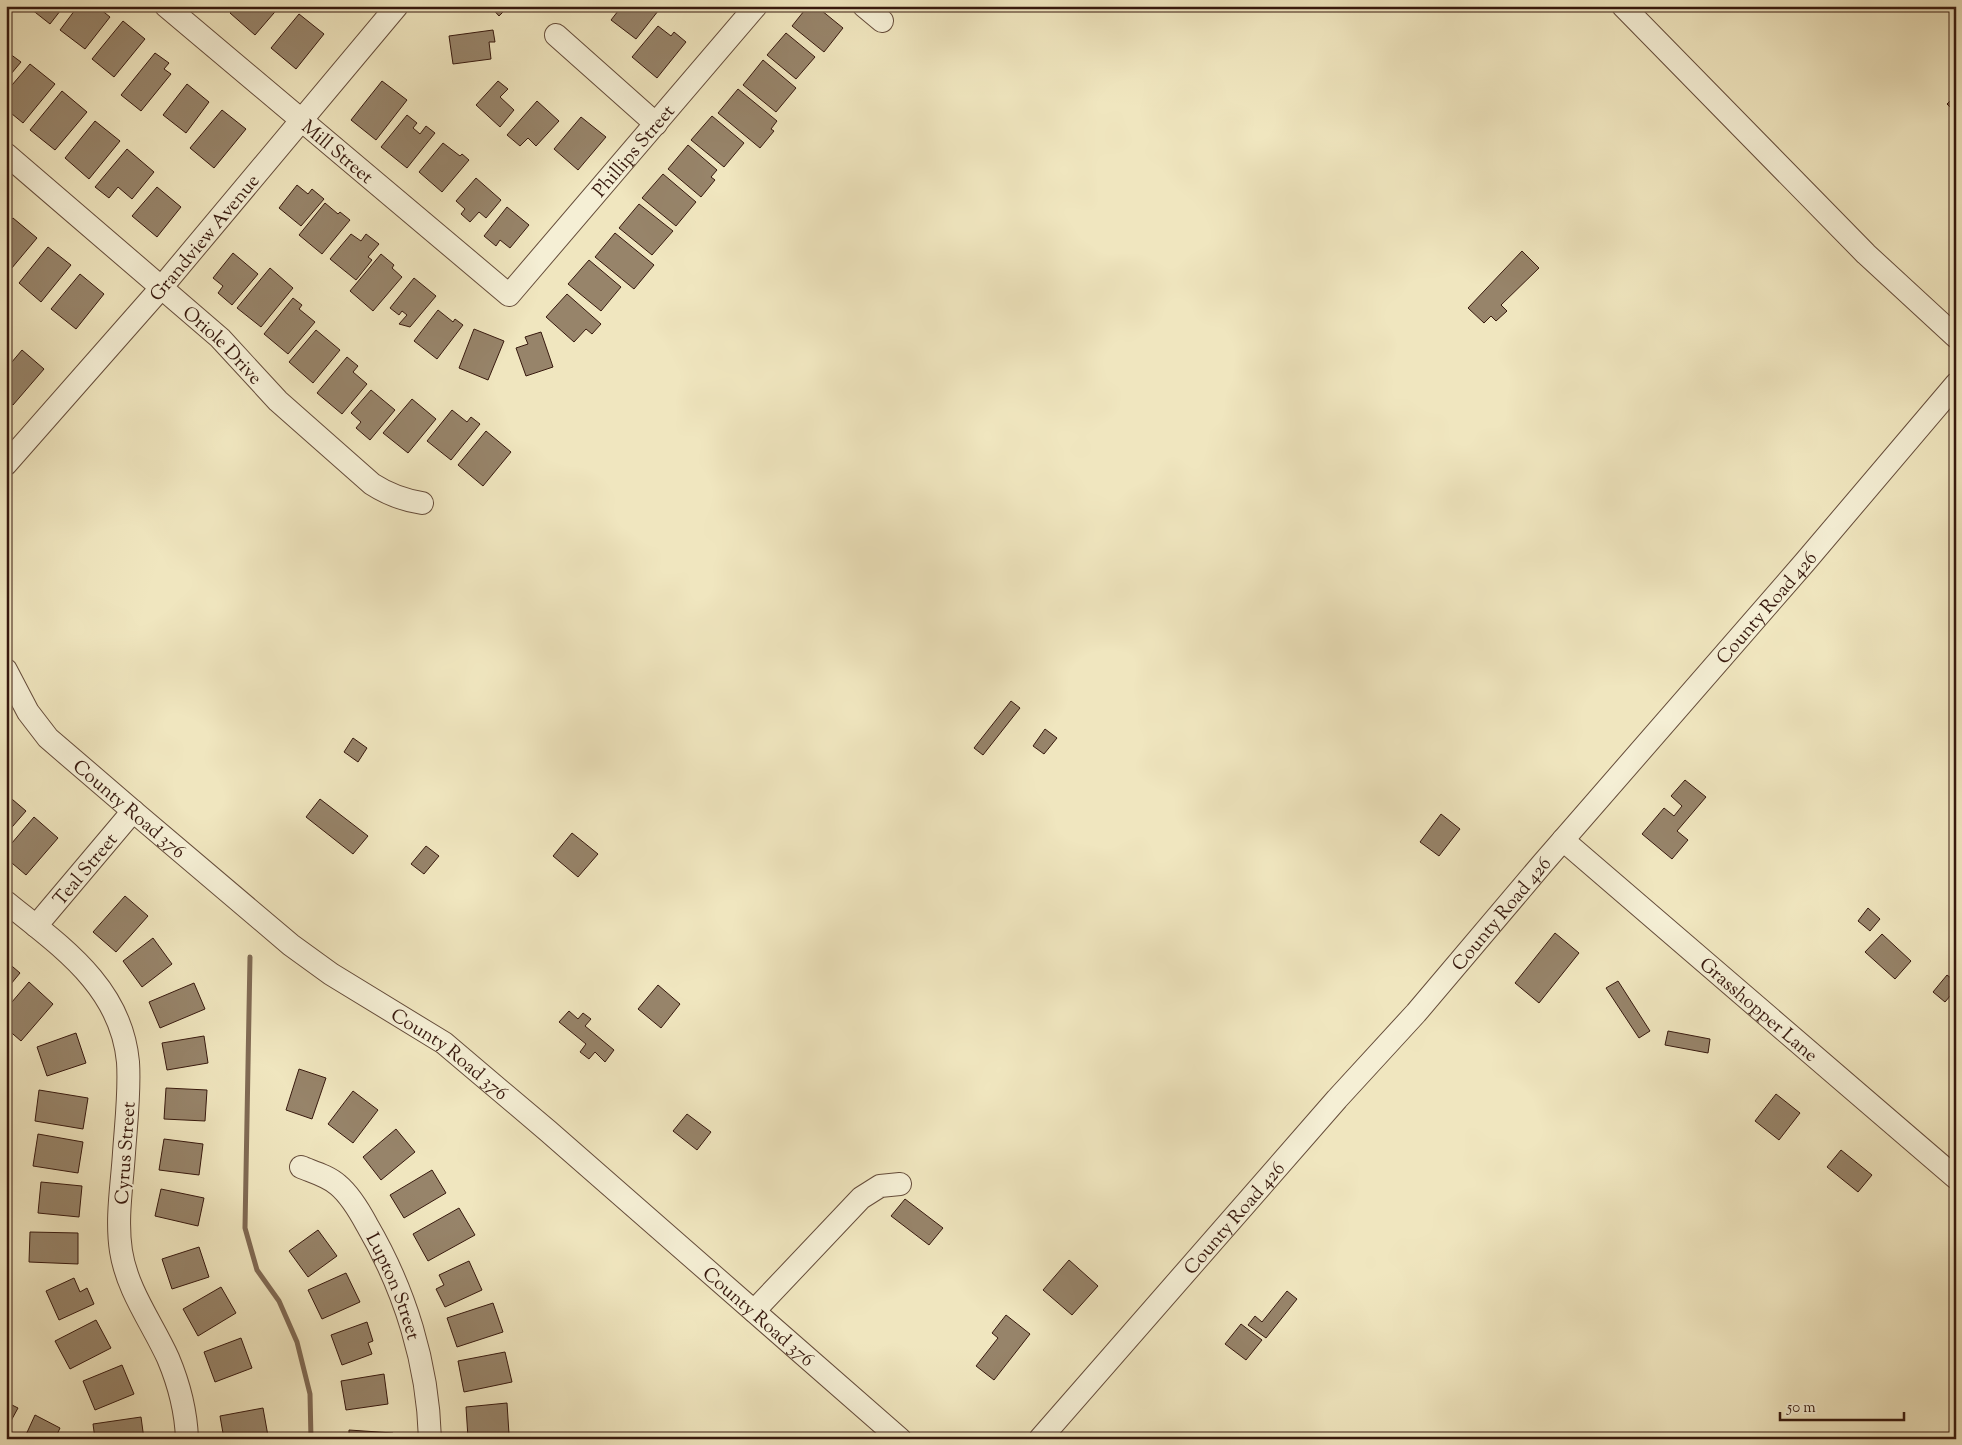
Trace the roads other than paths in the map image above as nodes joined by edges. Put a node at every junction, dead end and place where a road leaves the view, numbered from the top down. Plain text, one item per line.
1 (166, 6) edge
2 (397, 6) edge
3 (756, 6) edge
4 (864, 6) edge
5 (1623, 6) edge
6 (882, 21) dead end
7 (556, 35) dead end
8 (301, 122) junction
9 (656, 124) junction
10 (6, 154) edge
11 (161, 288) junction
12 (509, 295) joint
13 (1956, 337) edge
14 (1956, 384) edge
15 (9, 456) edge
16 (422, 503) dead end
17 (6, 670) edge
18 (133, 811) junction
19 (1564, 840) junction
20 (6, 902) edge
21 (36, 926) junction
22 (300, 1167) dead end
23 (1956, 1178) edge
24 (900, 1184) dead end
25 (754, 1311) junction
26 (187, 1439) edge
27 (430, 1439) edge
28 (900, 1439) edge
29 (1040, 1439) edge

1 - 8 street, Mill Street
2 - 8 street, Grandview Avenue
3 - 9 street, Phillips Street
4 - 6 street
5 - 13 street
7 - 9 street
8 - 11 street, Grandview Avenue
8 - 12 street, Mill Street
9 - 12 street, Phillips Street
10 - 11 street, Oriole Drive
11 - 15 street, Grandview Avenue
11 - 16 street, Oriole Drive
14 - 19 street, County Road 426
17 - 18 street, County Road 376
18 - 21 street, Teal Street
18 - 25 street, County Road 376
19 - 23 street, Grasshopper Lane
19 - 29 street, County Road 426
20 - 21 street, Cyrus Street
21 - 26 street, Cyrus Street
22 - 27 street, Lupton Street
24 - 25 street
25 - 28 street, County Road 376

